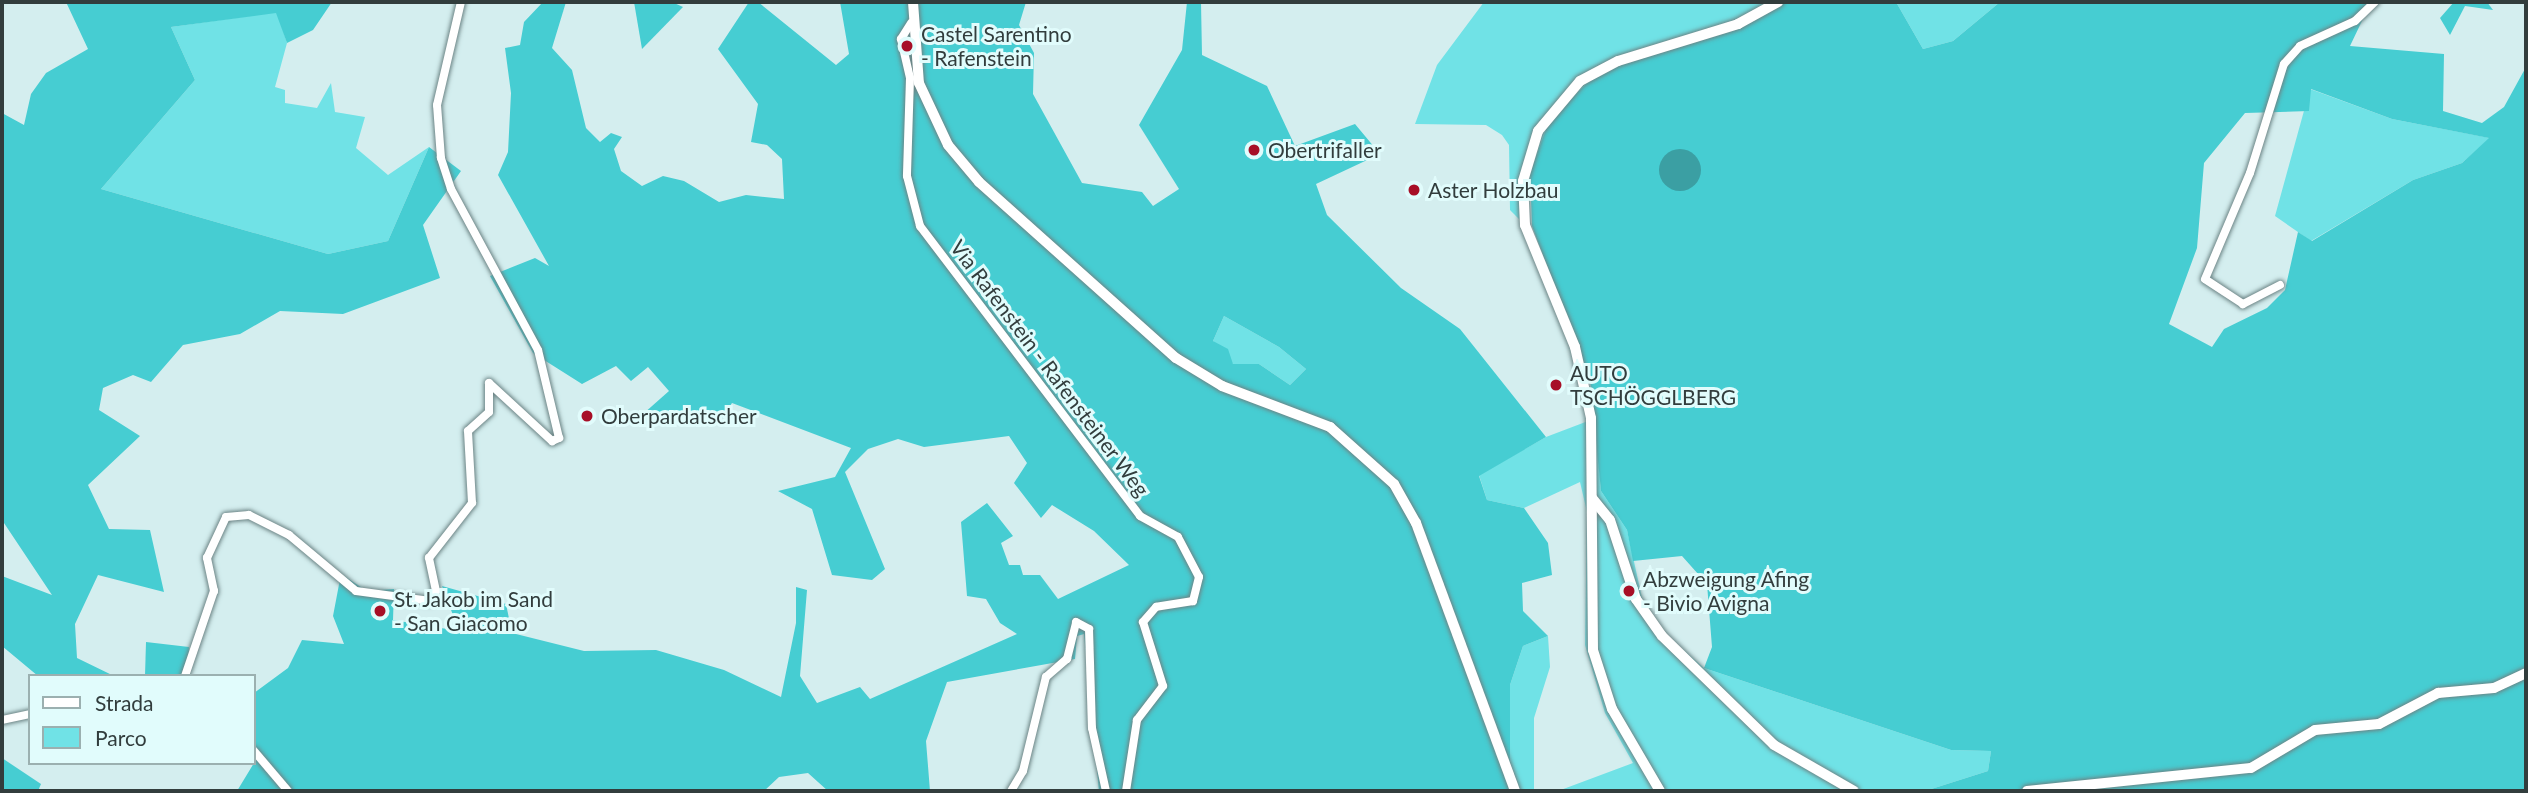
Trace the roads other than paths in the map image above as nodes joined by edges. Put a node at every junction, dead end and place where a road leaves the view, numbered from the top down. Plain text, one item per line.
1 (460, 2) edge
2 (913, 2) edge
3 (1778, 2) edge
4 (2375, 2) edge
5 (911, 23) junction
6 (2280, 285) dead end
7 (1592, 498) junction
8 (2526, 673) edge
9 (186, 674) edge
10 (28, 714) edge
11 (2, 720) edge
12 (256, 753) edge
13 (288, 791) edge
14 (1011, 791) edge
15 (1107, 791) edge
16 (1126, 791) edge
17 (1515, 791) edge
18 (1660, 791) edge
19 (1854, 791) edge
20 (2027, 791) edge

1 - 9 street
2 - 5 main road
3 - 7 main road
4 - 6 street
5 - 16 street, Via Rafenstein - Rafensteiner Weg
5 - 17 main road
7 - 18 main road
7 - 19 street
8 - 20 street
10 - 11 street
12 - 13 street
14 - 15 street

